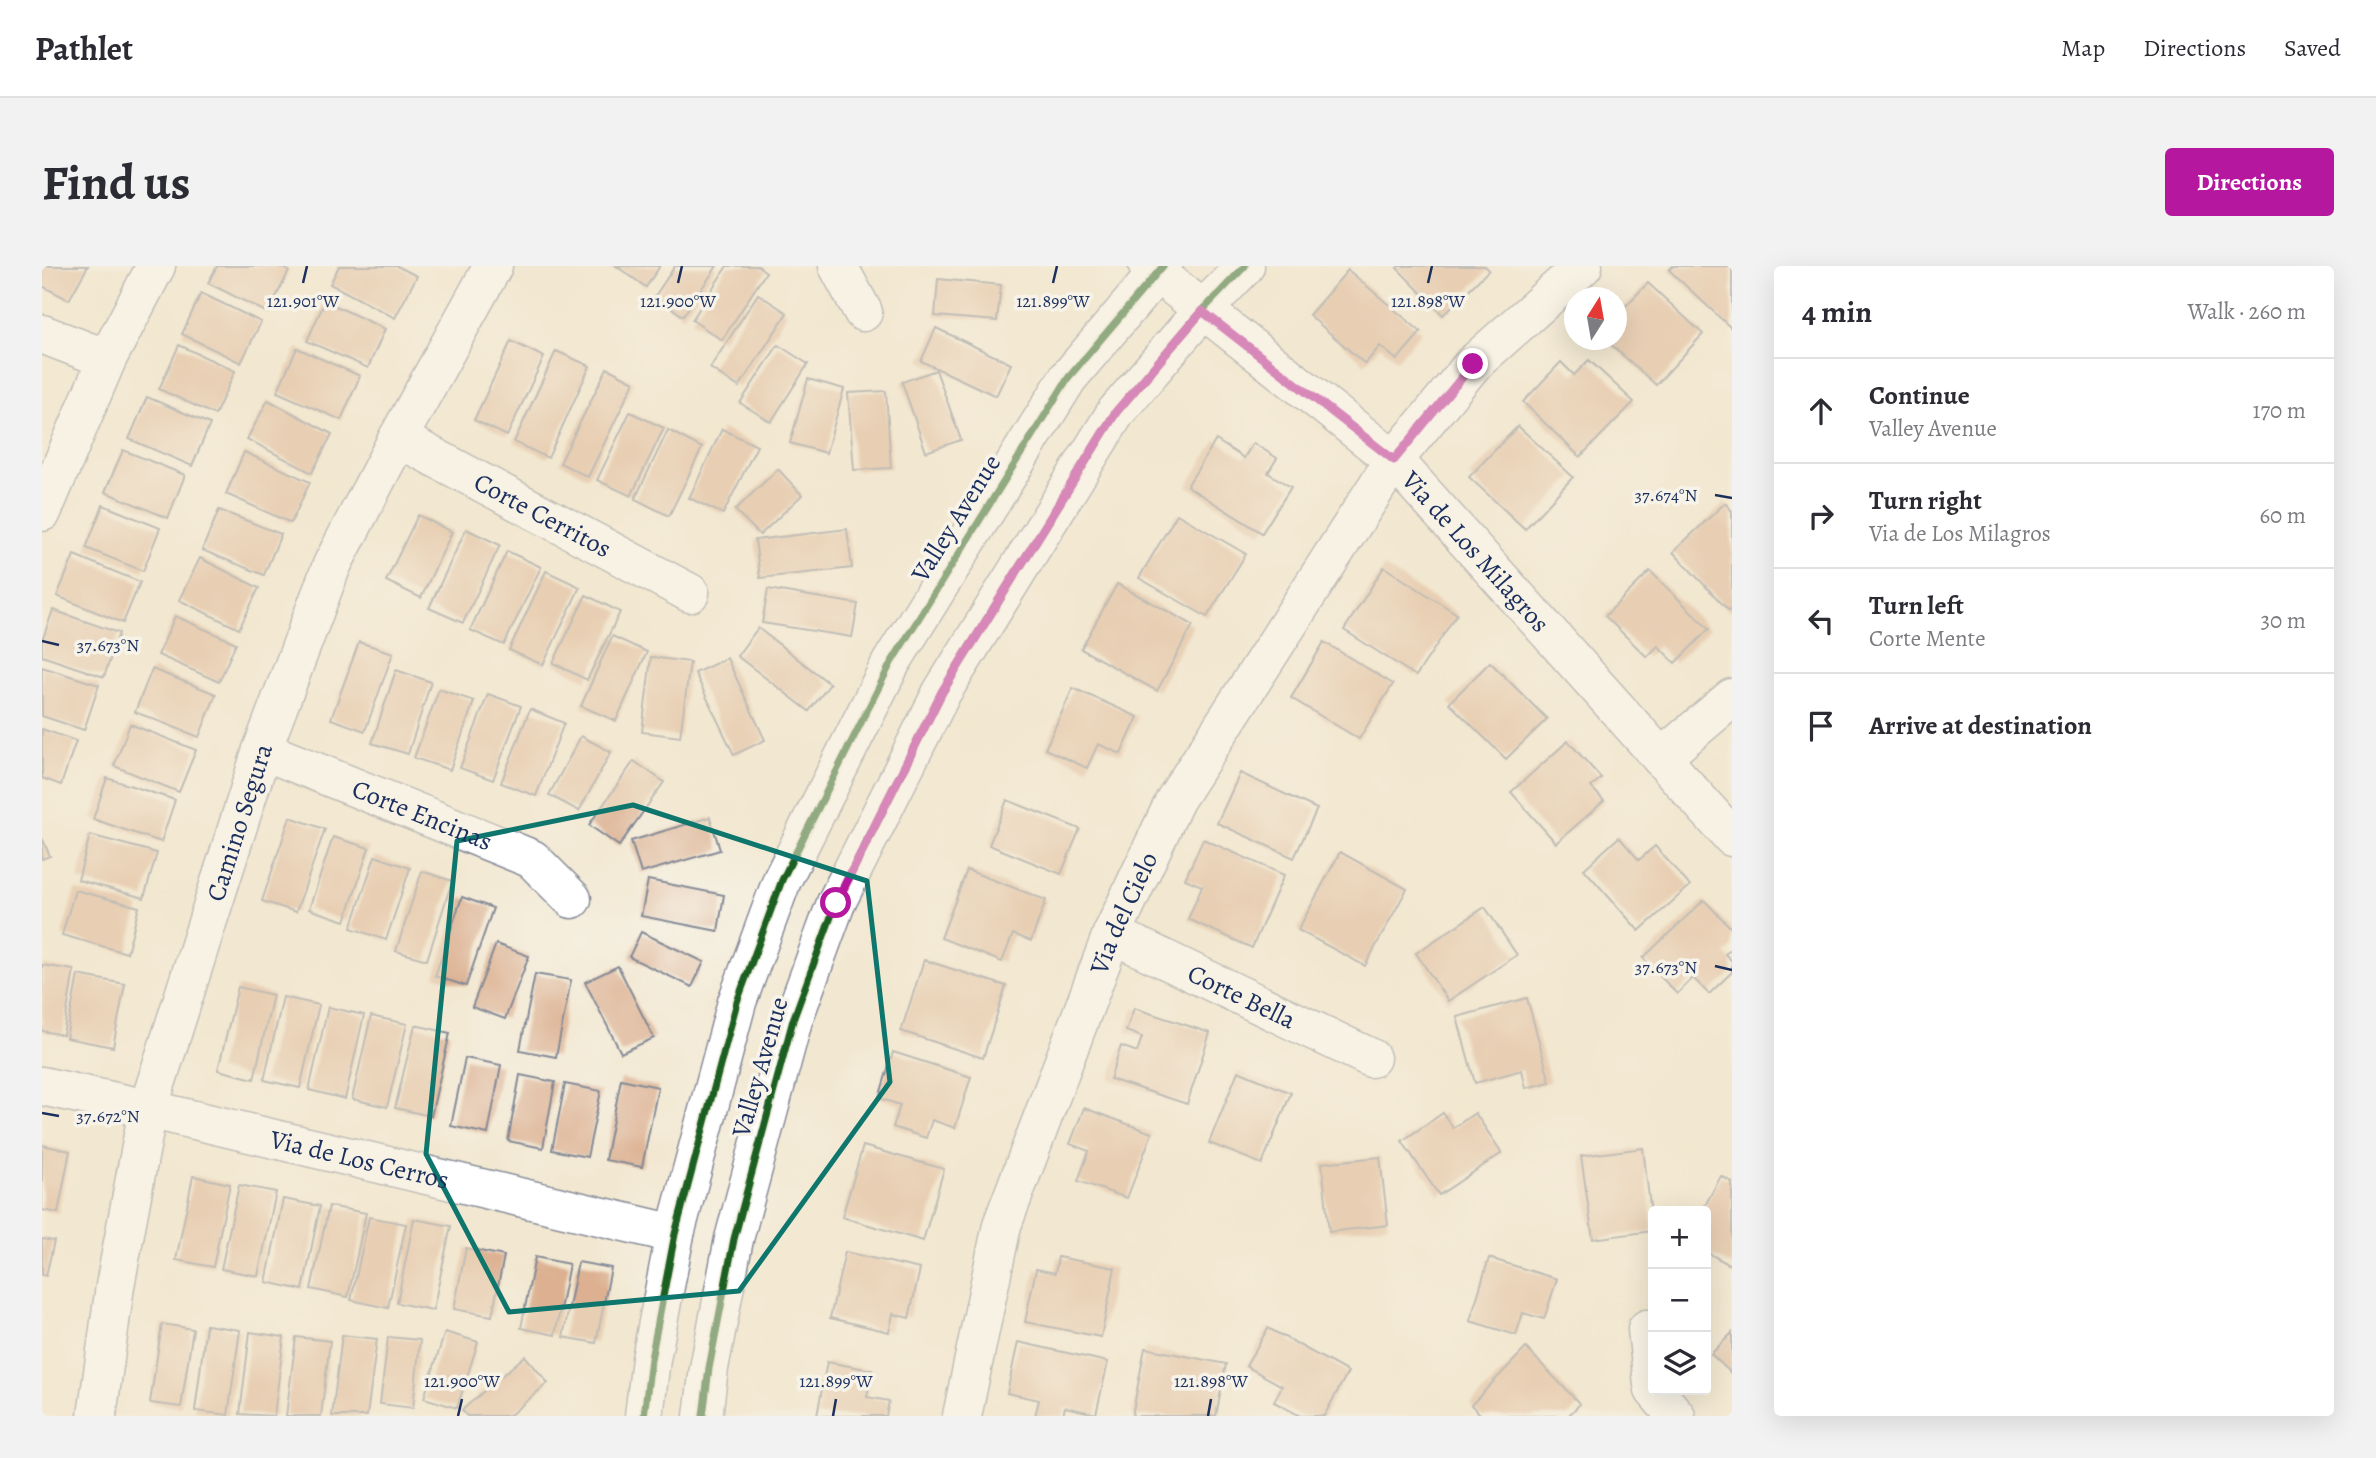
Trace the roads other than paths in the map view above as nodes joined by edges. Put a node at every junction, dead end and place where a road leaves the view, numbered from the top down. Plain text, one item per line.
1 (156, 266) edge
2 (493, 266) edge
3 (838, 266) edge
4 (1245, 266) edge
5 (1583, 266) edge
6 (1156, 268) edge
7 (1202, 311) junction
8 (863, 312) dead end
9 (42, 334) edge
10 (107, 359) junction
11 (398, 438) junction
12 (1394, 460) junction
13 (42, 512) edge
14 (690, 593) dead end
15 (1732, 698) edge
16 (262, 750) junction
17 (1661, 758) junction
18 (1732, 837) edge
19 (572, 899) dead end
20 (1112, 934) junction
21 (1371, 1058) dead end
22 (42, 1086) edge
23 (148, 1109) junction
24 (675, 1234) junction
25 (1647, 1329) dead end
26 (1648, 1338) edge
27 (1658, 1395) edge
28 (97, 1416) edge
29 (645, 1416) edge
30 (703, 1416) edge
31 (962, 1416) edge
32 (1676, 1416) edge

1 - 10 street
2 - 11 street, Camino Segura
3 - 8 street
4 - 7 street, Valley Avenue
5 - 12 street, Via del Cielo
6 - 7 street, Via de Los Milagros
6 - 24 street, Valley Avenue
7 - 12 street, Via de Los Milagros
7 - 30 street, Valley Avenue
9 - 10 street
10 - 13 street
11 - 14 street, Corte Cerritos
11 - 16 street, Camino Segura
12 - 17 street, Via de Los Milagros
12 - 20 street, Via del Cielo
15 - 17 street
16 - 19 street, Corte Encinas
16 - 23 street, Camino Segura
17 - 18 street, Via de Los Milagros
20 - 21 street, Corte Bella
20 - 31 street, Via del Cielo
22 - 23 street, Via de Los Cerros
23 - 24 street, Via de Los Cerros
23 - 28 street, Camino Segura
24 - 29 street, Valley Avenue
25 - 26 street
27 - 32 street

